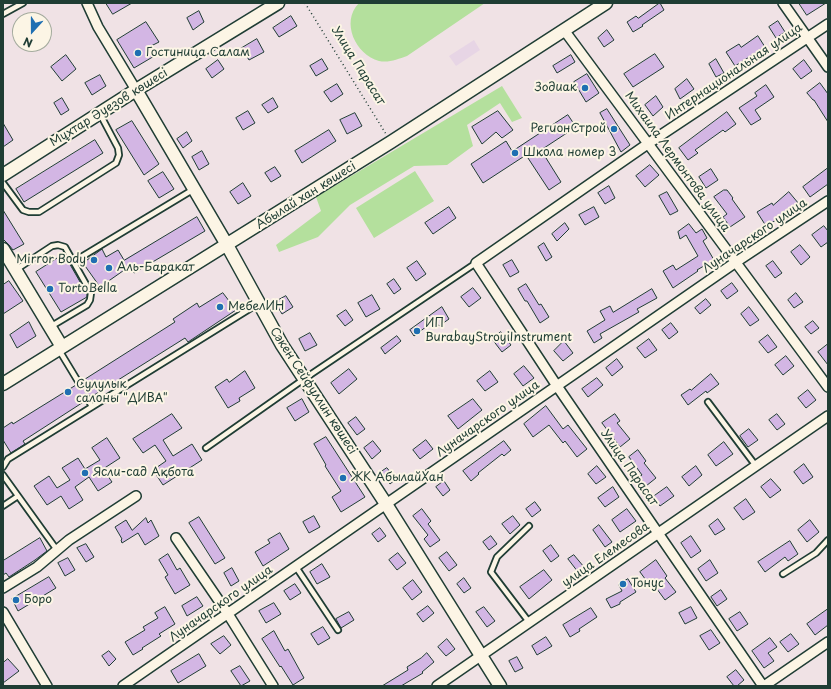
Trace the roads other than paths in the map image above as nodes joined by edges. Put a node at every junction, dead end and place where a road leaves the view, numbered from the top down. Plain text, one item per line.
1 (23, 3) edge
2 (87, 3) edge
3 (278, 3) edge
4 (606, 3) edge
5 (784, 3) edge
6 (3, 14) edge
7 (828, 24) edge
8 (564, 30) junction
9 (808, 37) junction
10 (828, 67) edge
11 (136, 90) junction
12 (100, 114) junction
13 (649, 143) junction
14 (3, 175) edge
15 (3, 183) edge
16 (194, 189) junction
17 (828, 201) edge
18 (227, 245) junction
19 (3, 249) edge
20 (73, 262) junction
21 (736, 262) junction
22 (476, 264) junction
23 (15, 270) junction
24 (259, 303) junction
25 (50, 327) junction
26 (60, 348) junction
27 (304, 379) junction
28 (79, 383) dead end
29 (3, 384) edge
30 (557, 386) junction
31 (828, 387) edge
32 (88, 399) dead end
33 (708, 402) dead end
34 (92, 407) junction
35 (828, 416) edge
36 (206, 448) dead end
37 (756, 466) junction
38 (3, 467) edge
39 (3, 475) edge
40 (18, 496) junction
41 (136, 496) dead end
42 (386, 504) junction
43 (3, 506) edge
44 (528, 526) dead end
45 (659, 533) junction
46 (176, 538) dead end
47 (828, 540) edge
48 (57, 550) junction
49 (296, 567) junction
50 (783, 574) dead end
51 (3, 588) edge
52 (3, 612) edge
53 (228, 614) junction
54 (529, 622) junction
55 (338, 630) dead end
56 (828, 642) edge
57 (481, 656) junction
58 (47, 686) edge
59 (123, 686) edge
60 (273, 686) edge
61 (437, 686) edge
62 (500, 686) edge
63 (764, 686) edge

1 - 6 lane
2 - 11 street
3 - 11 street, Мұхтар Әуезов көшесі
4 - 8 street, Абылай хан көшесі
5 - 9 street
7 - 9 street, Интернациональная улица
8 - 13 street, Михаила Лермонтова улица
8 - 18 street, Абылай хан көшесі
9 - 10 street
9 - 13 street, Интернациональная улица
11 - 12 street, Мұхтар Әуезов көшесі
11 - 16 street, Сәкен Сейфуллин көшесі
12 - 14 street, Мұхтар Әуезов көшесі
12 - 15 lane
13 - 21 street, Михаила Лермонтова улица
13 - 22 street, Интернациональная улица
16 - 18 street, Сәкен Сейфуллин көшесі
16 - 20 lane
17 - 21 street, Луначарского улица
18 - 24 street, Сәкен Сейфуллин көшесі
18 - 26 street, Абылай хан көшесі
19 - 23 street
20 - 23 lane
20 - 25 lane
21 - 30 street, Луначарского улица
21 - 31 street, Михаила Лермонтова улица
22 - 27 lane
22 - 30 street, Улица Парасат
23 - 25 street
24 - 27 street, Сәкен Сейфуллин көшесі
24 - 34 lane
25 - 26 street
26 - 28 lane
26 - 29 street, Абылай хан көшесі
27 - 36 lane
27 - 42 street, Сәкен Сейфуллин көшесі
30 - 42 street, Луначарского улица
30 - 45 street, Улица Парасат
32 - 34 lane
33 - 37 lane
34 - 38 lane
35 - 37 street, улица Елемесова
37 - 45 street, улица Елемесова
39 - 40 lane
40 - 43 lane
40 - 48 lane
41 - 48 street
42 - 49 street, Луначарского улица
42 - 57 street, Сәкен Сейфуллин көшесі
44 - 54 lane
45 - 54 street, улица Елемесова
45 - 63 street, Улица Парасат
46 - 53 street
47 - 50 lane
48 - 51 street
49 - 53 street, Луначарского улица
49 - 55 lane
52 - 58 street
53 - 59 street, Луначарского улица
53 - 60 street
54 - 57 street, улица Елемесова
56 - 63 street
57 - 61 street, улица Елемесова
57 - 62 street, Сәкен Сейфуллин көшесі

